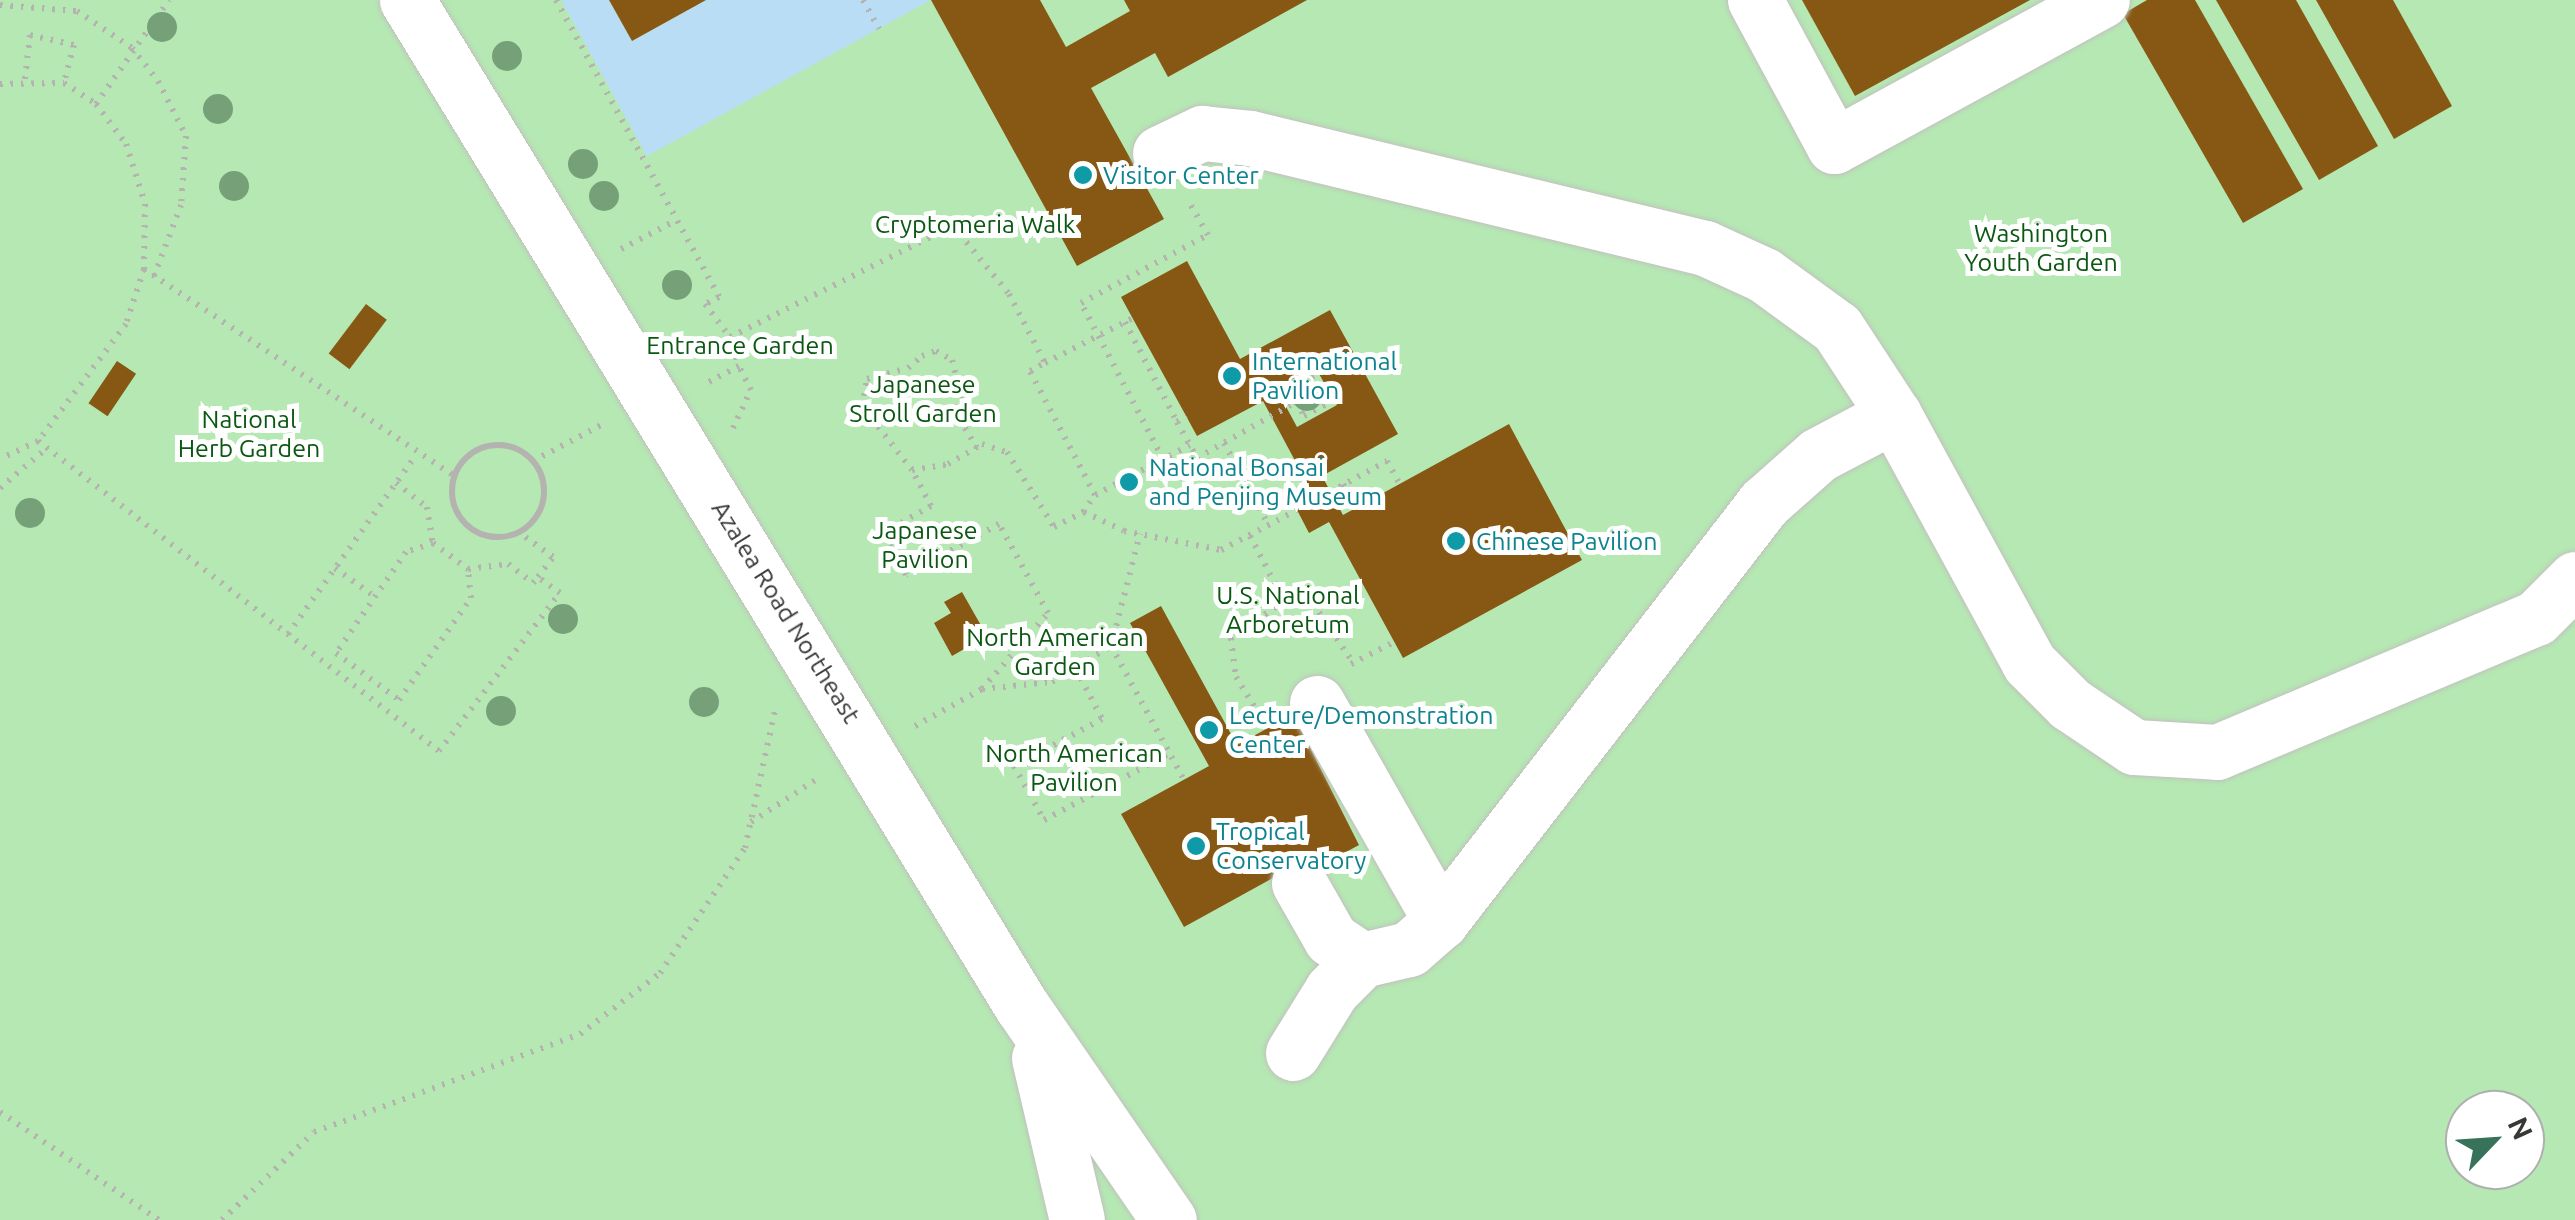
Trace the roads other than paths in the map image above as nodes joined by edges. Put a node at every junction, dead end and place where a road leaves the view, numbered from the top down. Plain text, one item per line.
1 (407, 0) edge
2 (1755, 0) edge
3 (2102, 0) edge
4 (1160, 153) road end
5 (1894, 415) junction
6 (2575, 579) edge
7 (1295, 704) road end
8 (1300, 883) dead end
9 (1441, 921) junction
10 (1362, 960) junction
11 (1021, 1005) junction
12 (1293, 1053) dead end
13 (1077, 1220) edge
14 (1170, 1220) edge

1 - 11 street, Azalea Road Northeast
2 - 3 street
4 - 5 street
5 - 6 street
5 - 9 street
7 - 9 street
8 - 10 street
9 - 10 street
10 - 12 street
11 - 13 street
11 - 14 street, Azalea Road Northeast

